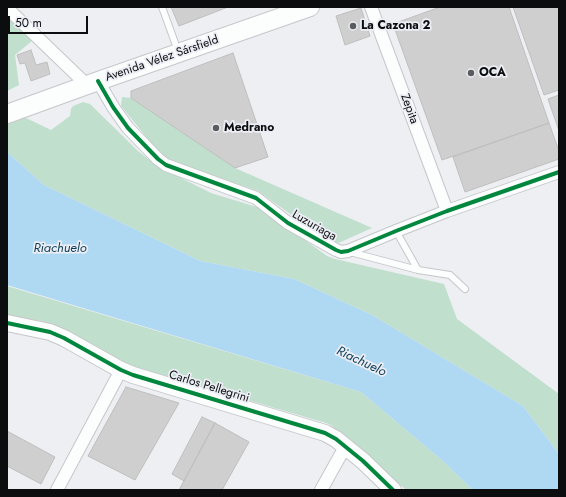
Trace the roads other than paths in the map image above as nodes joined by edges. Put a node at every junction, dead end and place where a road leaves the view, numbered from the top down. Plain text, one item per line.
1 (162, 7) edge
2 (310, 7) edge
3 (371, 7) edge
4 (7, 8) edge
5 (178, 53) junction
6 (93, 83) junction
7 (11, 113) edge
8 (559, 172) edge
9 (446, 211) junction
10 (396, 231) junction
11 (348, 252) junction
12 (418, 270) junction
13 (465, 289) dead end
14 (7, 323) edge
15 (121, 370) junction
16 (345, 447) junction
17 (57, 490) edge
18 (321, 490) edge
19 (394, 490) edge

1 - 5 lane
2 - 5 main road, Avenida Vélez Sársfield
3 - 9 street, Zepita
4 - 6 street, Luzuriaga
5 - 6 main road, Avenida Vélez Sársfield
6 - 7 main road, Avenida Vélez Sársfield
6 - 11 street, Luzuriaga
8 - 9 street
9 - 10 street
10 - 11 street
10 - 12 lane
11 - 12 lane
12 - 13 lane
14 - 15 street, Carlos Pellegrini
15 - 16 street, Carlos Pellegrini
15 - 17 street
16 - 18 street
16 - 19 street, Carlos Pellegrini

